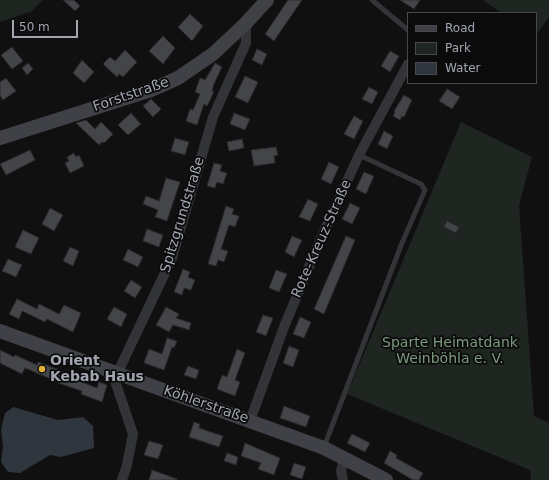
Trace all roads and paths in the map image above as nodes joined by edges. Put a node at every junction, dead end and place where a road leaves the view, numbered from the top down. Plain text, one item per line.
1 (267, 0) edge
2 (372, 0) edge
3 (246, 23) junction
4 (407, 29) edge
5 (407, 66) edge
6 (0, 138) edge
7 (359, 155) junction
8 (0, 331) edge
9 (117, 374) junction
10 (250, 421) junction
11 (324, 448) junction
12 (344, 458) junction
13 (122, 480) edge
14 (343, 480) edge
15 (386, 480) edge

1 - 3 street
2 - 4 lane
3 - 6 street, Forststraße
3 - 9 street, Spitzgrundstraße
5 - 7 street, Rote-Kreuz-Straße
7 - 10 street, Rote-Kreuz-Straße
7 - 11 lane
8 - 9 street, Köhlerstraße
9 - 10 street, Köhlerstraße
9 - 13 street
10 - 11 street, Köhlerstraße
11 - 12 street, Köhlerstraße
12 - 14 street
12 - 15 street, Köhlerstraße

